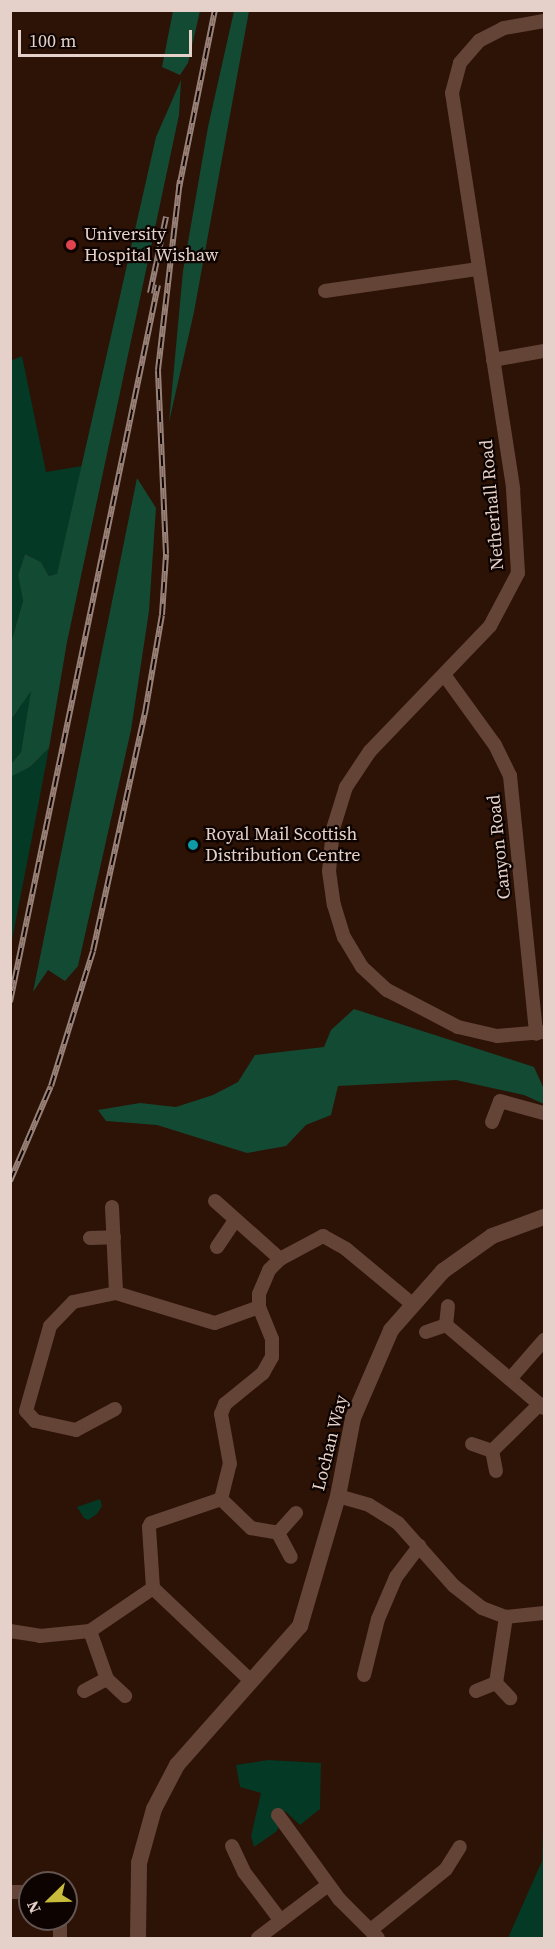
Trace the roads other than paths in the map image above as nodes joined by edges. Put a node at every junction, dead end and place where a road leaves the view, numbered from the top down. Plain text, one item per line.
1 (544, 21) edge
2 (478, 268) junction
3 (325, 291) dead end
4 (544, 351) edge
5 (493, 360) junction
6 (445, 676) junction
7 (540, 1033) edge
8 (497, 1036) joint
9 (544, 1113) edge
10 (492, 1122) dead end
11 (215, 1201) dead end
12 (112, 1207) dead end
13 (544, 1217) edge
14 (234, 1222) junction
15 (114, 1237) junction
16 (90, 1238) dead end
17 (217, 1247) dead end
18 (280, 1259) junction
19 (116, 1293) junction
20 (411, 1304) junction
21 (448, 1306) dead end
22 (259, 1307) junction
23 (446, 1325) junction
24 (426, 1332) dead end
25 (544, 1340) edge
26 (510, 1379) junction
27 (542, 1406) edge
28 (115, 1409) dead end
29 (472, 1444) dead end
30 (492, 1451) junction
31 (495, 1471) dead end
32 (338, 1496) junction
33 (221, 1499) junction
34 (296, 1513) dead end
35 (278, 1533) junction
36 (419, 1546) junction
37 (291, 1557) dead end
38 (153, 1588) junction
39 (544, 1612) edge
40 (506, 1617) junction
41 (10, 1631) edge
42 (90, 1631) junction
43 (364, 1675) dead end
44 (108, 1679) junction
45 (251, 1681) junction
46 (496, 1683) junction
47 (476, 1690) dead end
48 (84, 1691) dead end
49 (125, 1696) dead end
50 (510, 1698) dead end
51 (278, 1815) dead end
52 (232, 1846) dead end
53 (460, 1847) dead end
54 (328, 1884) junction
55 (281, 1921) junction
56 (375, 1934) edge
57 (138, 1938) edge
58 (258, 1938) edge

1 - 2 street, Netherhall Road
2 - 3 street
2 - 5 street, Netherhall Road
4 - 5 street
5 - 6 street, Netherhall Road
6 - 7 street, Canyon Road
6 - 8 street, Netherhall Road
7 - 8 street, Canyon Road
9 - 10 street
11 - 14 street
12 - 15 street
13 - 20 street, Lochan Way
14 - 17 street
14 - 18 street
15 - 16 street
15 - 19 street
18 - 20 street
18 - 22 street
19 - 22 street
19 - 28 street
20 - 32 street, Lochan Way
21 - 23 street
22 - 33 street
23 - 24 street
23 - 26 street
25 - 26 street
26 - 27 street
27 - 30 street
29 - 30 street
30 - 31 street
32 - 36 street
32 - 45 street, Lochan Way
33 - 35 street
33 - 38 street
34 - 35 street
35 - 37 street
36 - 40 street
36 - 43 street
38 - 42 street
38 - 45 street
39 - 40 street
40 - 46 street
41 - 42 street
42 - 44 street
44 - 48 street
44 - 49 street
45 - 57 street, Lochan Way
46 - 47 street
46 - 50 street
51 - 54 street
52 - 55 street
53 - 56 street
54 - 55 street
54 - 56 street
55 - 58 street

